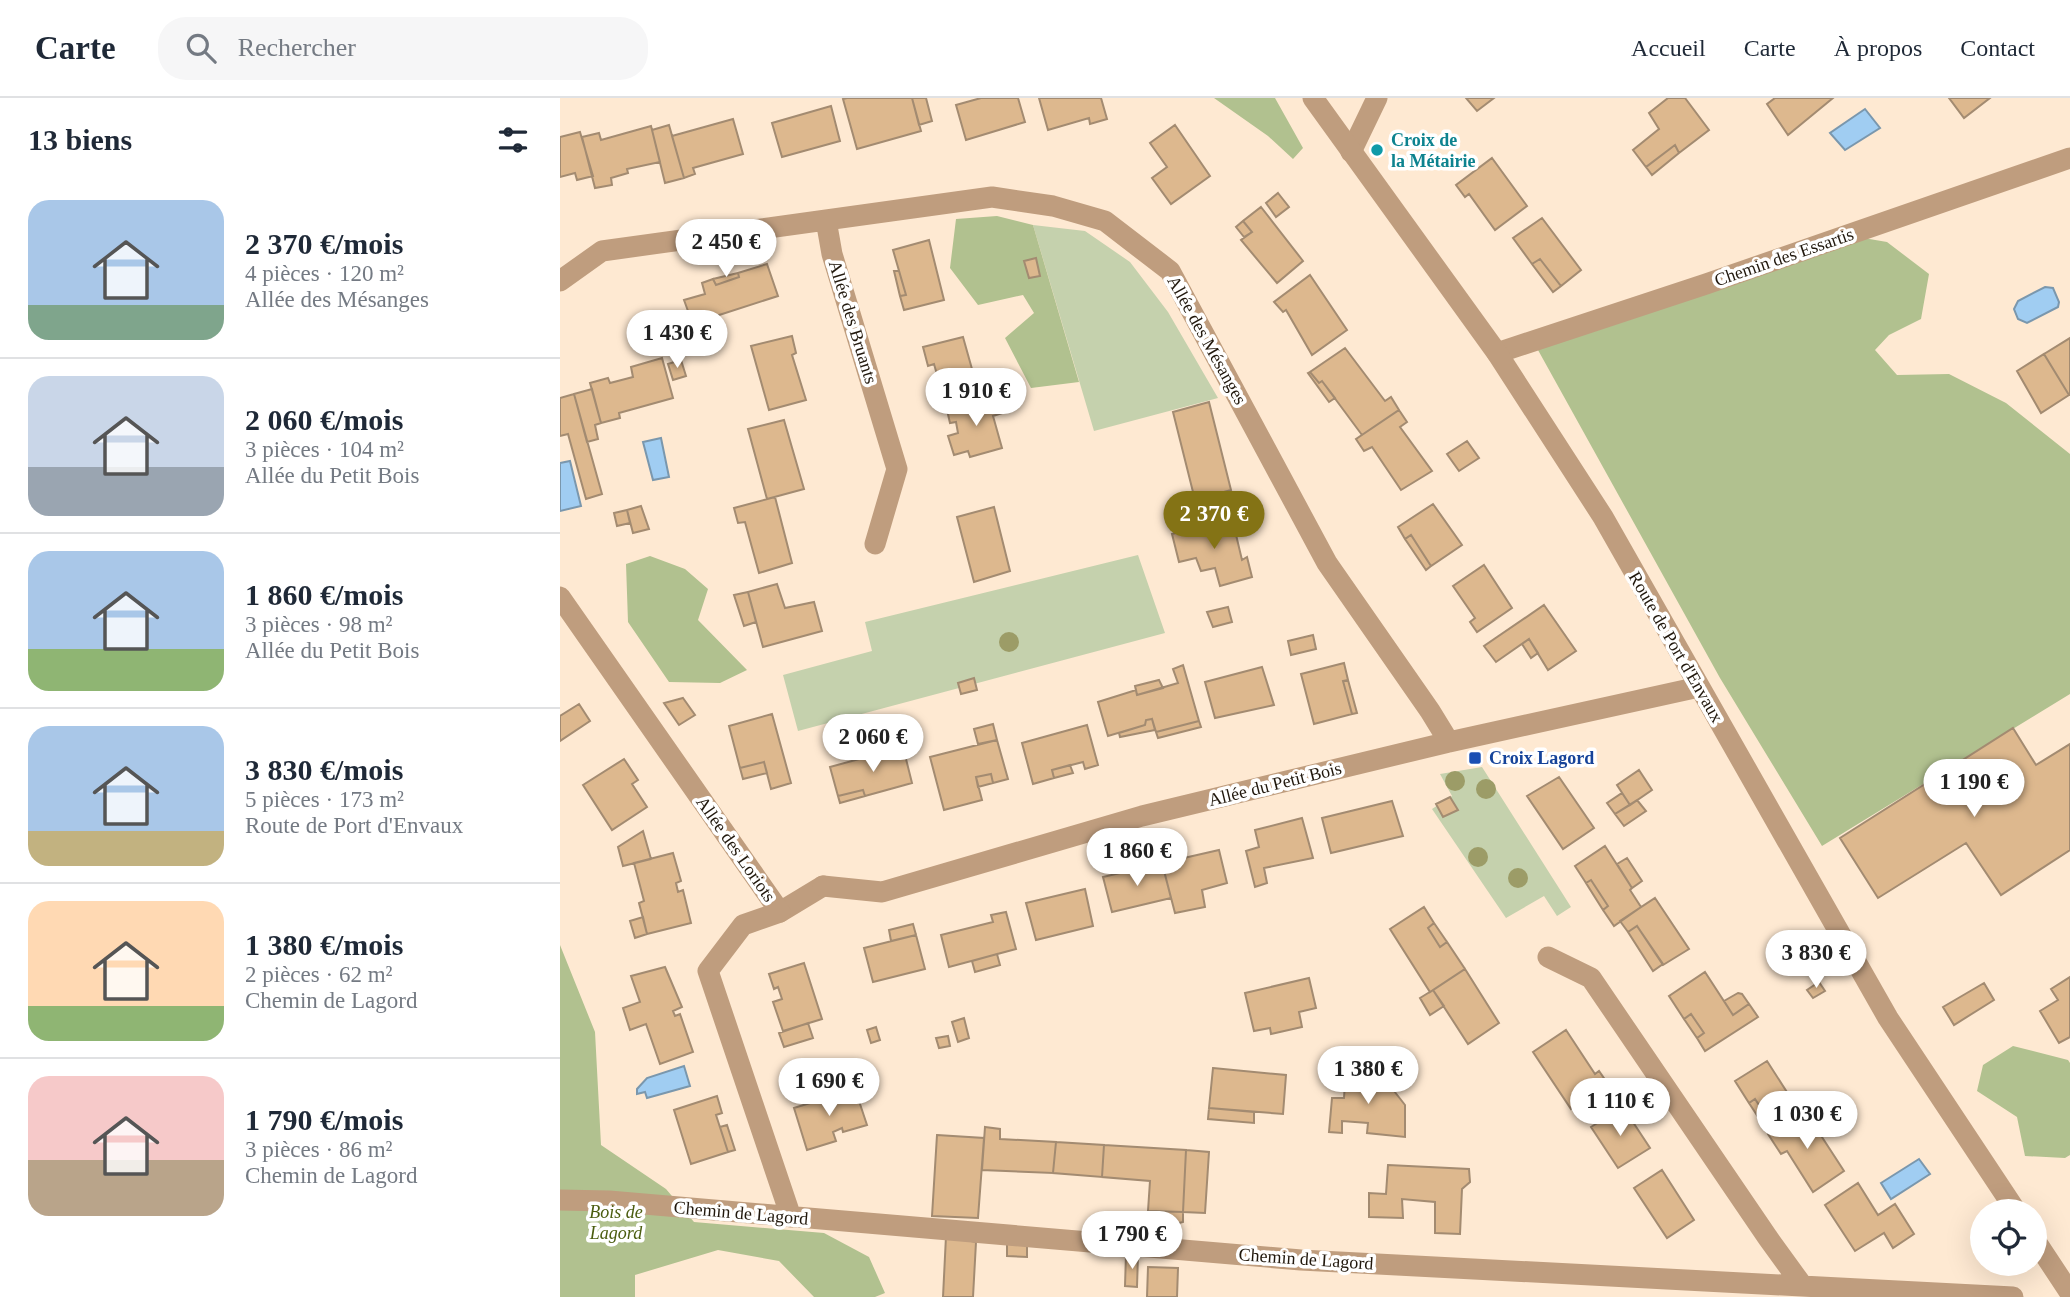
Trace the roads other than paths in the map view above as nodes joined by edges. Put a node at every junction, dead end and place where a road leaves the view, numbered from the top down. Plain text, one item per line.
1 (1313, 98) edge
2 (1377, 98) edge
3 (1351, 152) junction
4 (2070, 158) edge
5 (826, 219) junction
6 (560, 281) edge
7 (1497, 353) junction
8 (875, 544) dead end
9 (560, 597) edge
10 (1699, 687) junction
11 (1449, 741) junction
12 (780, 912) junction
13 (1548, 957) dead end
14 (2008, 1199) edge
15 (560, 1200) edge
16 (791, 1217) junction
17 (2047, 1258) edge
18 (1802, 1285) junction
19 (2070, 1293) edge
20 (2013, 1297) edge

1 - 3 street, Route de Port d'Envaux
2 - 3 street
3 - 7 street, Route de Port d'Envaux
4 - 7 street, Chemin des Essartis
5 - 6 street, Allée des Mésanges
5 - 8 street, Allée des Bruants
5 - 11 street, Allée des Mésanges
7 - 10 street, Route de Port d'Envaux
9 - 12 street, Allée des Loriots
10 - 11 street, Allée du Petit Bois
10 - 14 street, Route de Port d'Envaux
11 - 12 street, Allée du Petit Bois
12 - 16 street, Allée des Loriots
13 - 18 street
15 - 16 street, Chemin de Lagord
16 - 18 street, Chemin de Lagord
17 - 19 street
18 - 20 street, Chemin de Lagord

